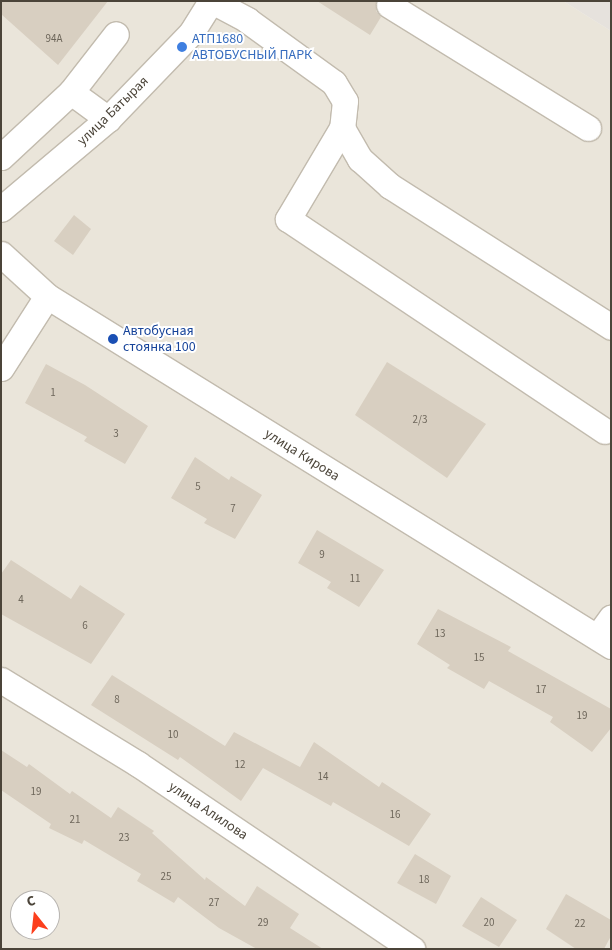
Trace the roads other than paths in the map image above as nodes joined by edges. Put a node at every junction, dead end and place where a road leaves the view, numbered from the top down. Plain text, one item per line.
1 (211, 1) edge
2 (388, 5) dead end
3 (116, 34) dead end
4 (71, 92) junction
5 (108, 119) junction
6 (342, 128) junction
7 (588, 128) dead end
8 (1, 157) edge
9 (1, 209) edge
10 (1, 254) edge
11 (47, 296) junction
12 (611, 327) edge
13 (1, 368) edge
14 (605, 430) dead end
15 (606, 633) edge
16 (1, 680) edge
17 (412, 949) edge

1 - 5 street, улица Батырая
1 - 6 street
2 - 7 street
3 - 4 street
4 - 5 street
4 - 8 street
5 - 9 street, улица Батырая
6 - 12 street
6 - 14 street
10 - 11 street, улица Кирова
11 - 13 street
11 - 15 street, улица Кирова
16 - 17 street, улица Алилова

